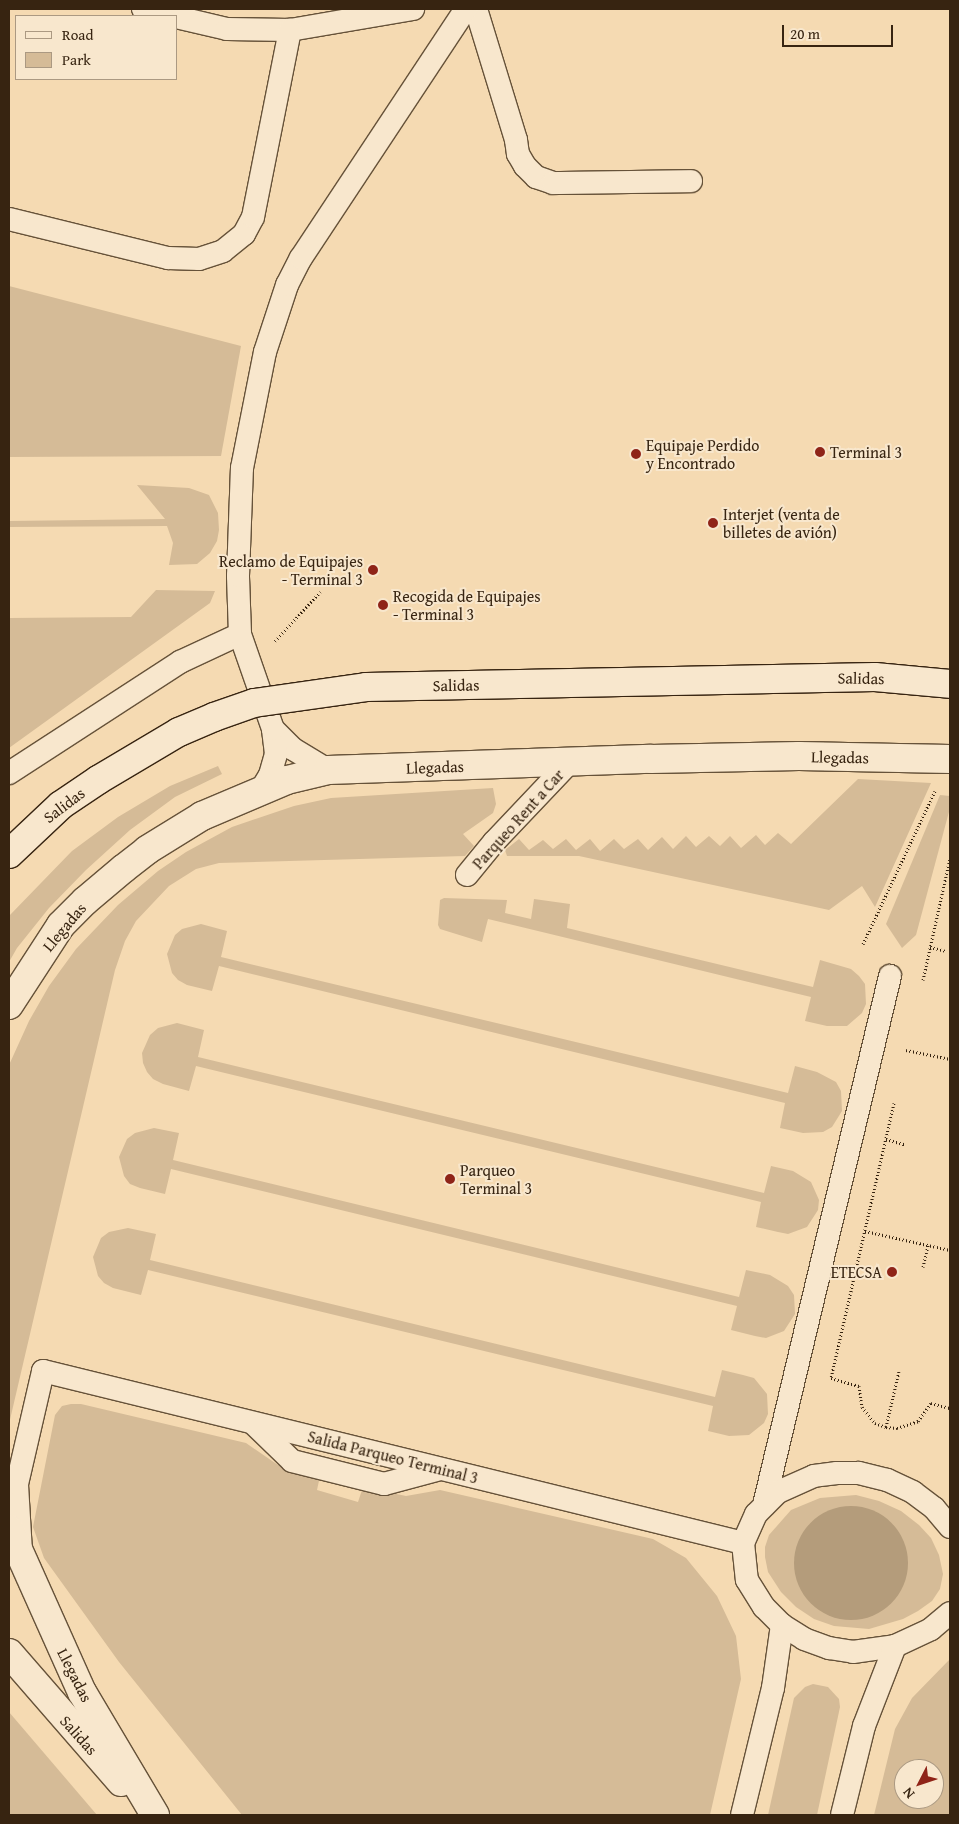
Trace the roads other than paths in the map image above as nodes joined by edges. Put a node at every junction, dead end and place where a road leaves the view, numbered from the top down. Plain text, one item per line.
1 (143, 9) edge
2 (413, 9) edge
3 (466, 9) edge
4 (476, 9) edge
5 (167, 15) edge
6 (178, 18) edge
7 (290, 30) junction
8 (691, 181) dead end
9 (9, 219) edge
10 (240, 634) junction
11 (950, 684) edge
12 (273, 729) junction
13 (950, 758) edge
14 (569, 763) junction
15 (328, 770) junction
16 (9, 773) edge
17 (261, 790) junction
18 (9, 854) edge
19 (467, 875) dead end
20 (890, 976) dead end
21 (9, 1005) edge
22 (764, 1505) junction
23 (950, 1527) edge
24 (9, 1529) edge
25 (743, 1542) junction
26 (22, 1560) junction
27 (950, 1613) edge
28 (782, 1625) junction
29 (895, 1646) junction
30 (9, 1654) edge
31 (153, 1815) edge
32 (742, 1815) edge
33 (842, 1815) edge

1 - 5 lane
2 - 7 lane
3 - 10 lane
4 - 8 lane
6 - 7 lane
7 - 9 lane
10 - 12 lane
10 - 16 lane
11 - 18 main road, Salidas, bridge
12 - 15 lane
12 - 17 lane
13 - 14 main road, Llegadas
14 - 15 main road, Llegadas
14 - 19 lane, Parqueo Rent a Car
15 - 17 main road, Llegadas
17 - 21 main road, Llegadas
20 - 22 lane
22 - 23 lane
22 - 25 lane
24 - 26 main road, Llegadas
25 - 26 lane, Salida Parqueo Terminal 3
25 - 28 lane
26 - 31 main road, Llegadas
27 - 29 lane
28 - 29 lane
28 - 32 lane
29 - 33 lane
30 - 31 main road, Salidas

